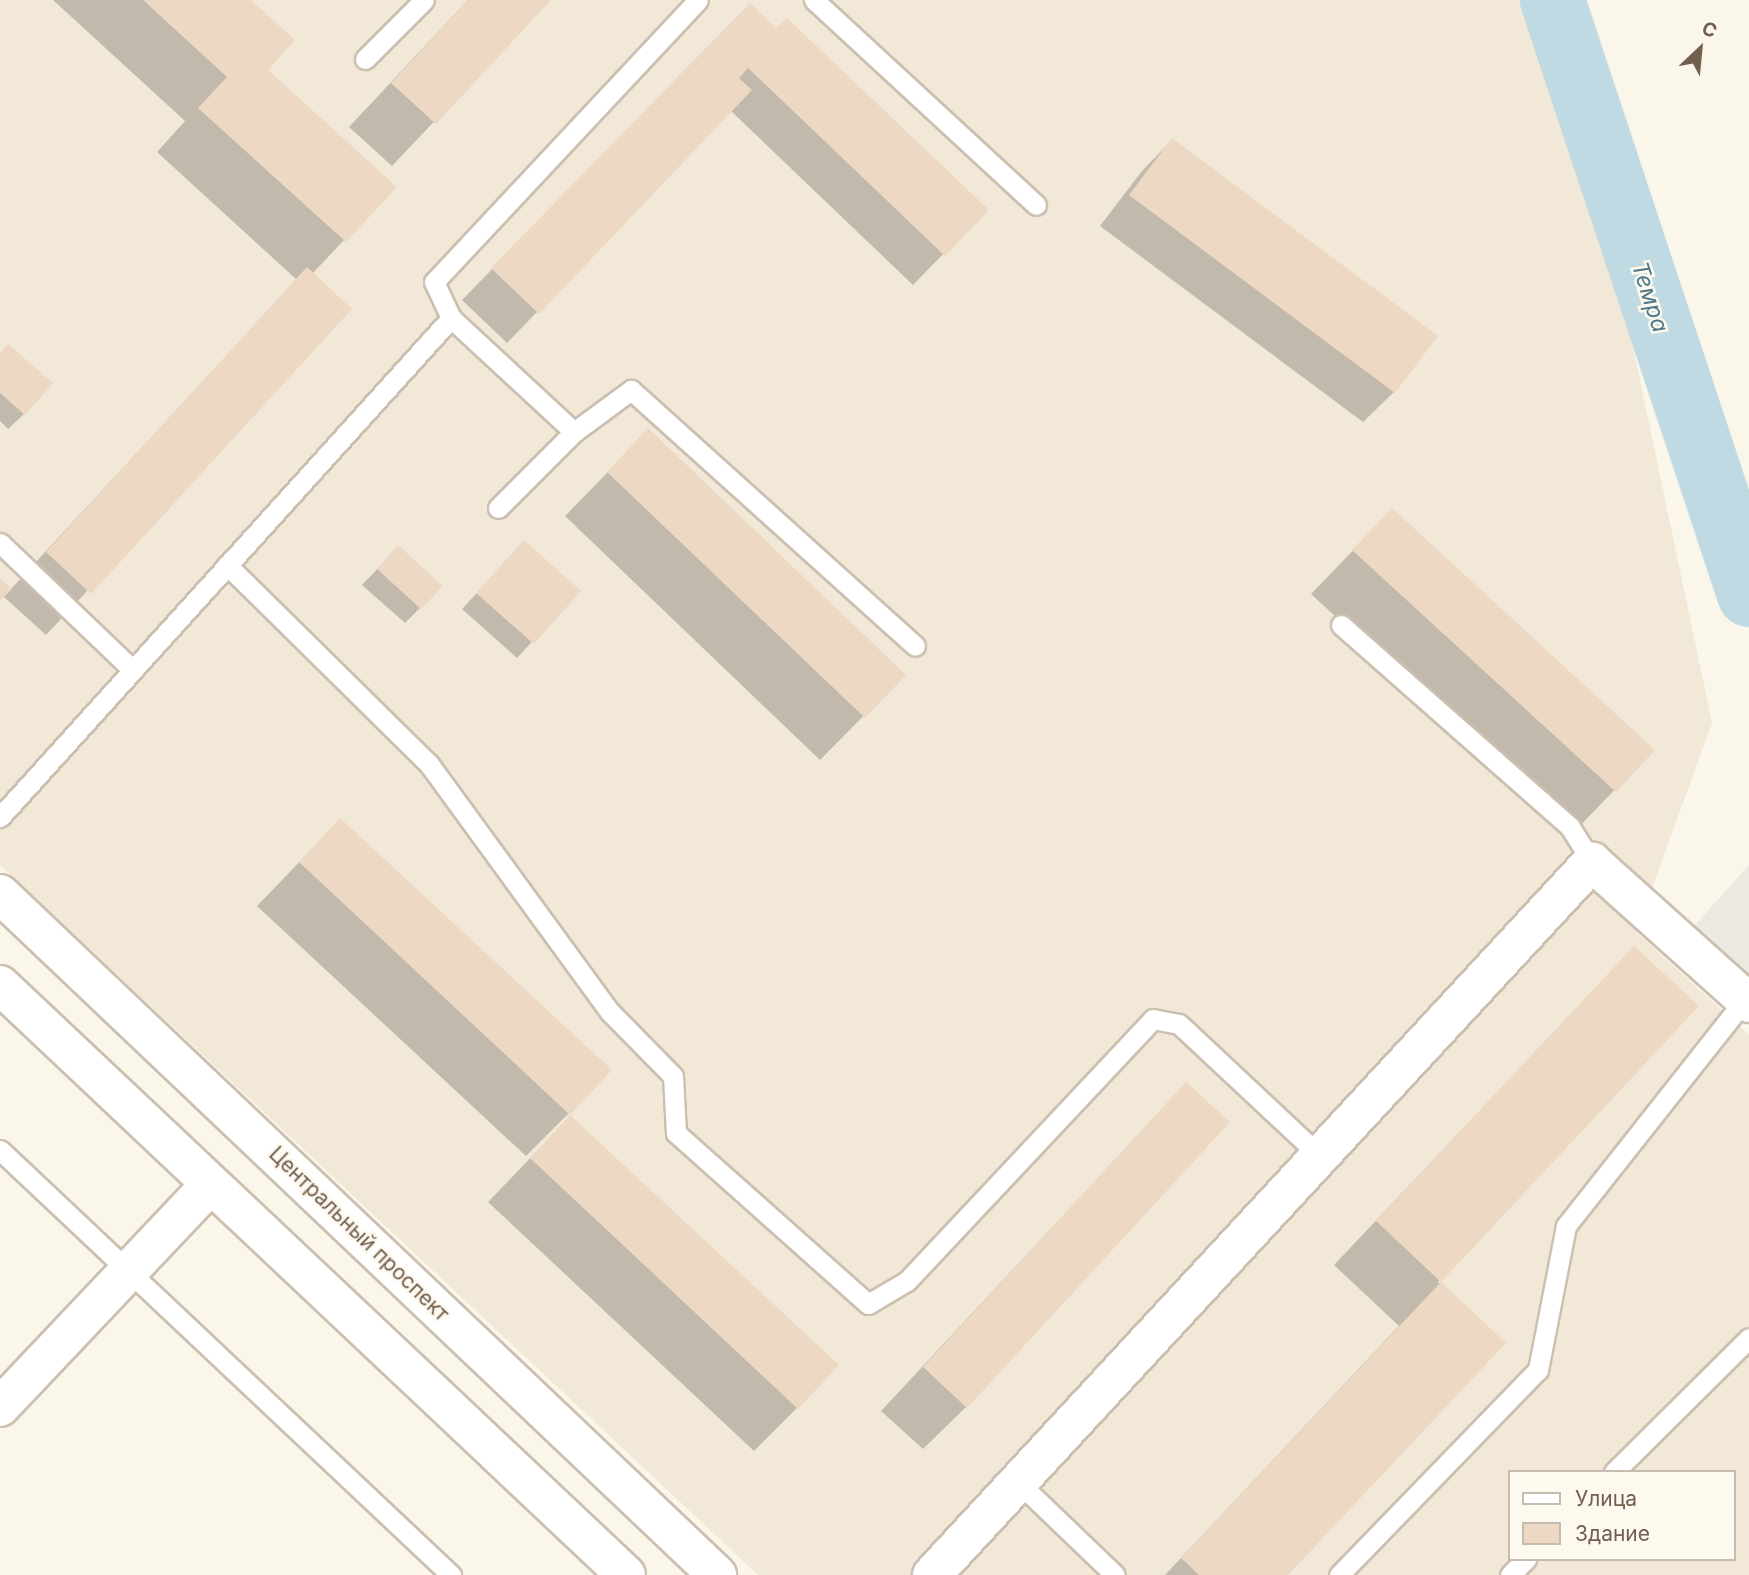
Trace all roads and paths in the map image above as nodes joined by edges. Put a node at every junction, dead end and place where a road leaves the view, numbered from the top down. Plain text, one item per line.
1 (424, 0) edge
2 (698, 0) edge
3 (814, 0) edge
4 (365, 59) dead end
5 (1036, 205) dead end
6 (451, 318) junction
7 (573, 432) junction
8 (498, 508) dead end
9 (0, 543) edge
10 (227, 565) junction
11 (1341, 625) dead end
12 (915, 646) dead end
13 (132, 669) junction
14 (0, 817) edge
15 (1592, 862) junction
16 (0, 894) edge
17 (0, 985) edge
18 (1747, 1001) edge
19 (0, 1150) edge
20 (1320, 1156) junction
21 (209, 1185) junction
22 (128, 1270) junction
23 (1749, 1338) edge
24 (0, 1407) edge
25 (1616, 1470) edge
26 (1018, 1482) junction
27 (1524, 1561) edge
28 (451, 1575) edge
29 (626, 1575) edge
30 (717, 1575) edge
31 (932, 1575) edge
32 (1115, 1575) edge
33 (1339, 1575) edge
34 (1510, 1575) edge

1 - 4 lane
2 - 6 lane
3 - 5 lane
6 - 7 lane
6 - 10 lane
7 - 8 lane
7 - 12 lane
9 - 13 lane
10 - 13 lane
10 - 20 lane
11 - 15 lane
13 - 14 lane
15 - 18 street
15 - 20 street
16 - 30 street, Центральный проспект
17 - 21 street
18 - 33 lane
19 - 22 lane
20 - 26 street
21 - 22 street
21 - 29 street
22 - 24 street
22 - 28 lane
23 - 25 lane
26 - 31 street
26 - 32 lane
27 - 34 lane

